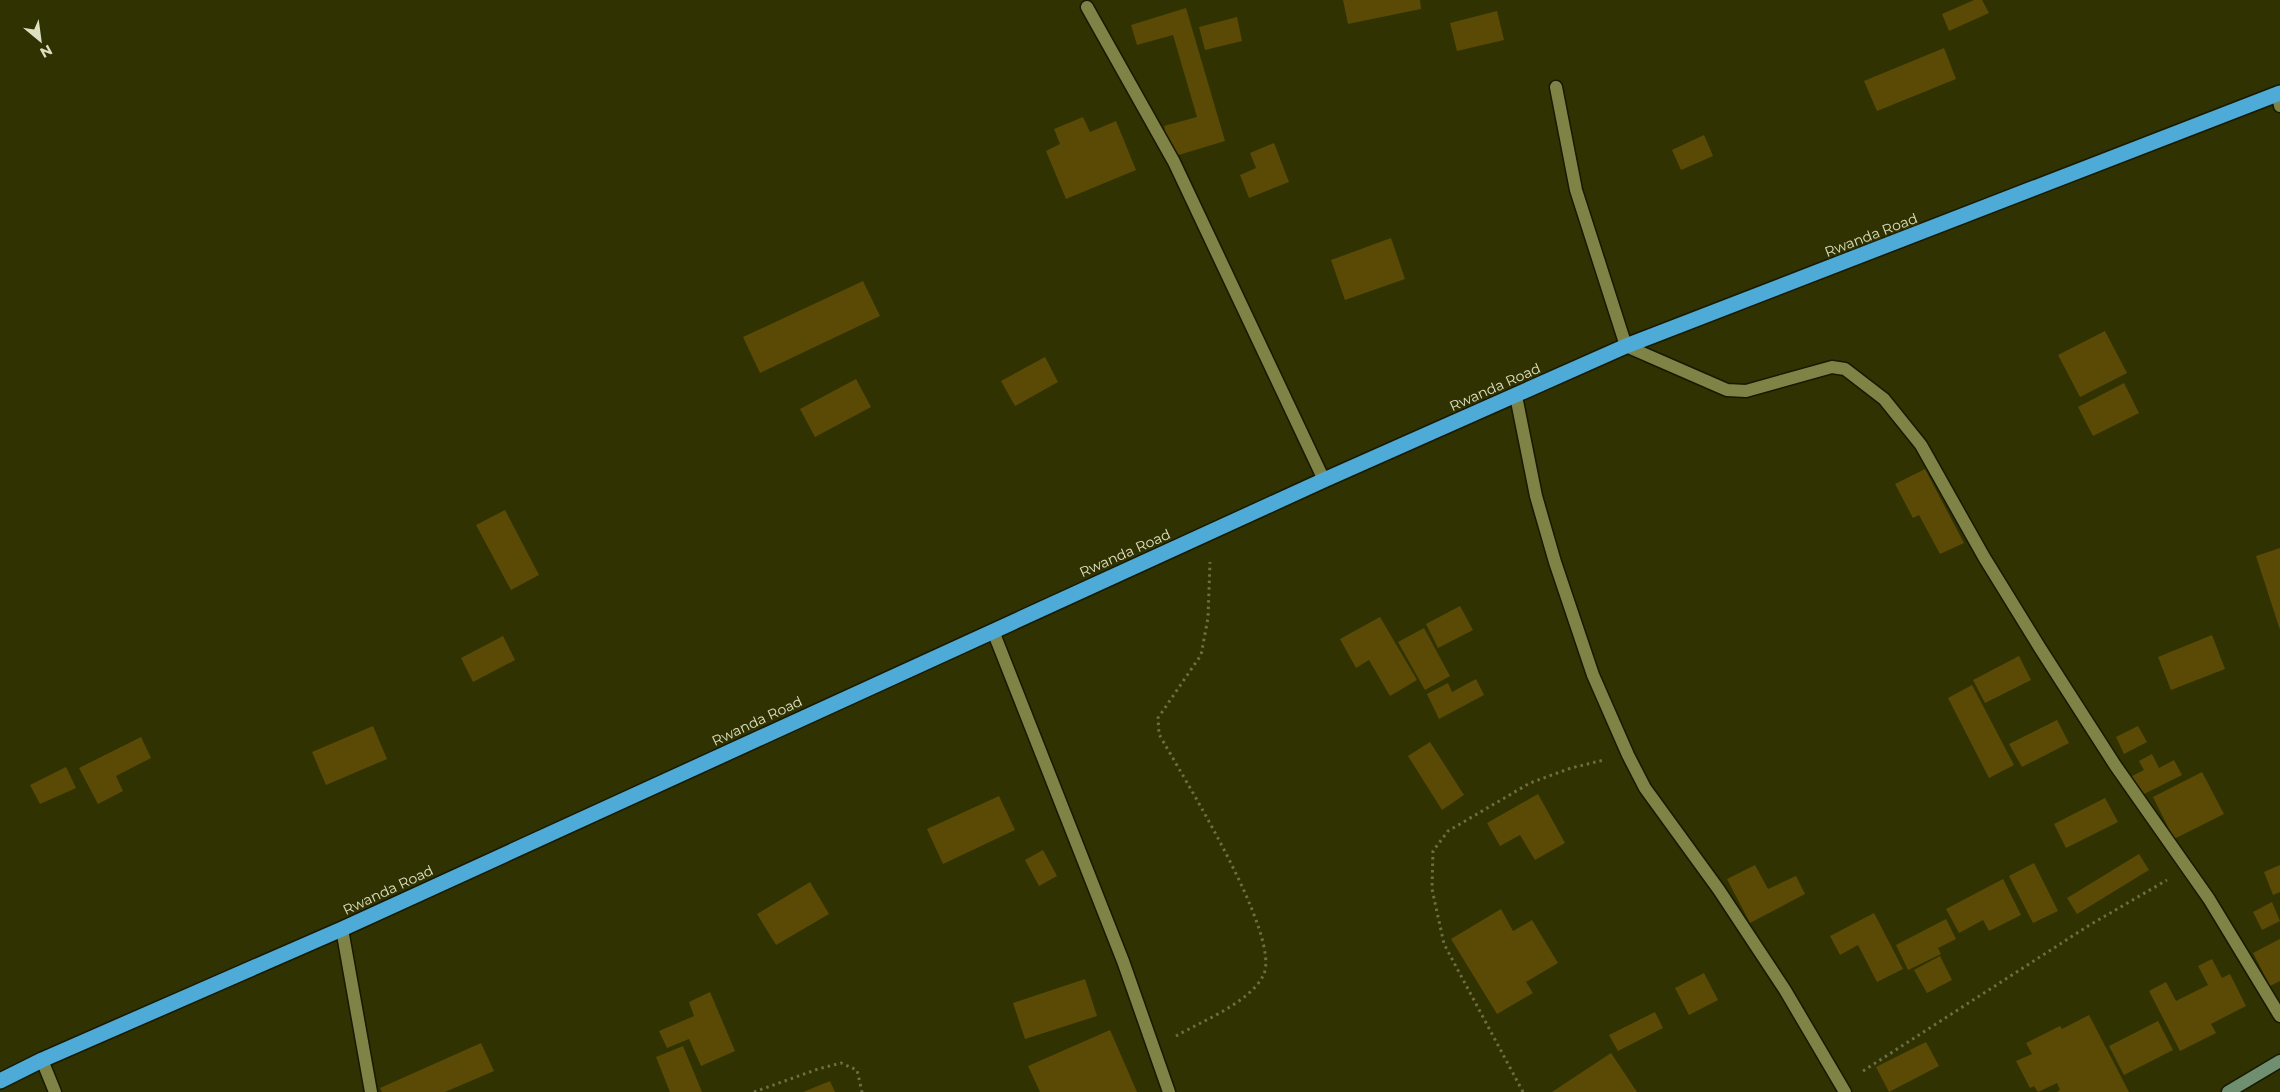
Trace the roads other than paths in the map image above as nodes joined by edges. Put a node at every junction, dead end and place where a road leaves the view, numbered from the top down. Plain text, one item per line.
1 (1087, 7) dead end
2 (1556, 87) dead end
3 (2279, 98) edge
4 (1626, 346) junction
5 (1516, 396) junction
6 (1324, 480) junction
7 (993, 631) junction
8 (342, 929) junction
9 (2280, 1016) edge
10 (42, 1060) junction
11 (2280, 1061) edge
12 (0, 1081) edge
13 (1843, 1089) edge
14 (55, 1092) edge
15 (372, 1092) edge
16 (1169, 1092) edge
17 (2228, 1092) edge

1 - 6 street
2 - 4 street
3 - 4 highway, Rwanda Road
4 - 5 highway, Rwanda Road
4 - 9 street
5 - 6 highway, Rwanda Road
5 - 13 street
6 - 7 highway, Rwanda Road
7 - 8 highway, Rwanda Road
7 - 16 street
8 - 10 highway, Rwanda Road
8 - 15 street
10 - 12 highway, Rwanda Road
10 - 14 street
11 - 17 street

